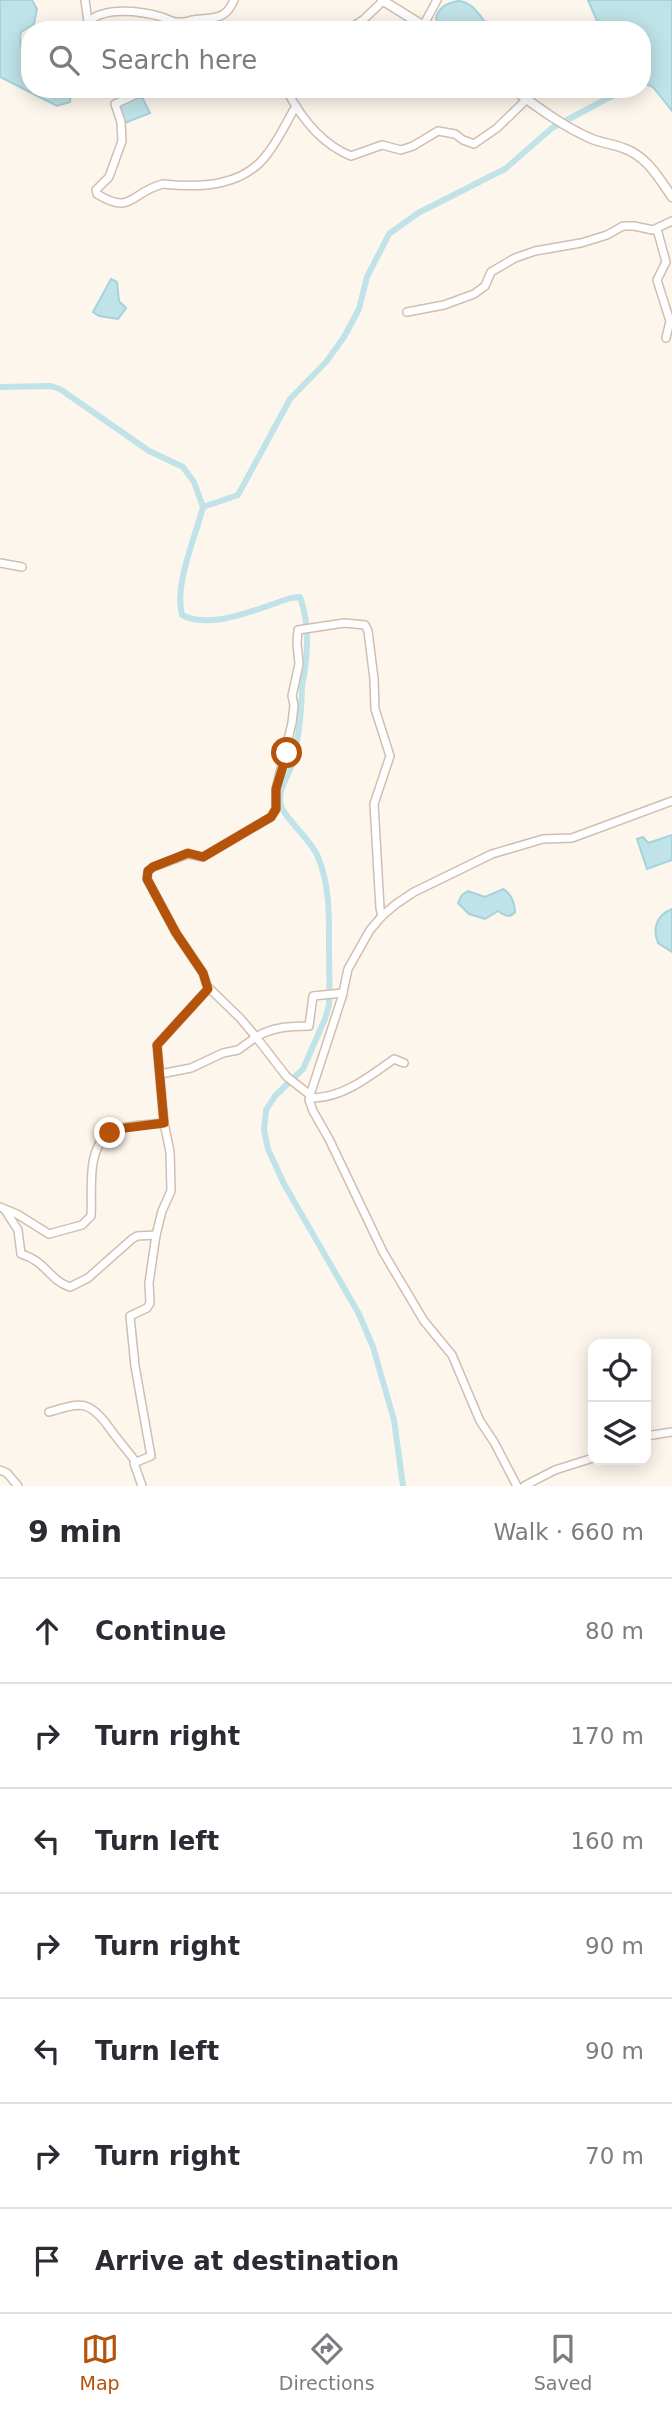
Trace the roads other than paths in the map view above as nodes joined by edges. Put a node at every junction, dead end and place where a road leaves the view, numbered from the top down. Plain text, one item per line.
1 (85, 0) edge
2 (234, 0) edge
3 (383, 0) edge
4 (436, 0) edge
5 (88, 21) edge
6 (89, 21) edge
7 (170, 21) edge
8 (192, 21) edge
9 (362, 21) edge
10 (415, 21) edge
11 (428, 21) edge
12 (128, 98) edge
13 (291, 98) edge
14 (527, 99) joint
15 (296, 106) junction
16 (672, 197) edge
17 (672, 222) edge
18 (657, 229) junction
19 (407, 312) dead end
20 (666, 338) dead end
21 (0, 564) edge
22 (22, 566) dead end
23 (672, 801) edge
24 (382, 916) junction
25 (208, 987) junction
26 (343, 993) junction
27 (256, 1037) junction
28 (404, 1063) dead end
29 (160, 1074) junction
30 (310, 1096) junction
31 (164, 1123) junction
32 (2, 1208) edge
33 (156, 1235) junction
34 (49, 1412) dead end
35 (672, 1432) edge
36 (651, 1435) edge
37 (588, 1460) edge
38 (136, 1462) junction
39 (0, 1470) edge
40 (141, 1484) edge
41 (18, 1486) edge
42 (131, 1486) edge
43 (517, 1486) edge
44 (524, 1486) edge

1 - 5 street
2 - 8 street
3 - 9 street
3 - 10 street
4 - 11 street
6 - 7 street
12 - 15 street
13 - 15 street
14 - 15 street
14 - 16 street
17 - 18 street
18 - 19 street
18 - 20 street
21 - 22 street
23 - 24 street
24 - 25 street
24 - 26 street
25 - 27 street
25 - 29 street
26 - 27 street
26 - 30 street
27 - 29 street
27 - 30 street
28 - 30 street
29 - 31 street
30 - 43 street
31 - 32 street
31 - 33 street
32 - 33 street
33 - 38 street
34 - 38 street
35 - 36 street
37 - 44 street
38 - 40 street
39 - 41 street
40 - 42 street

